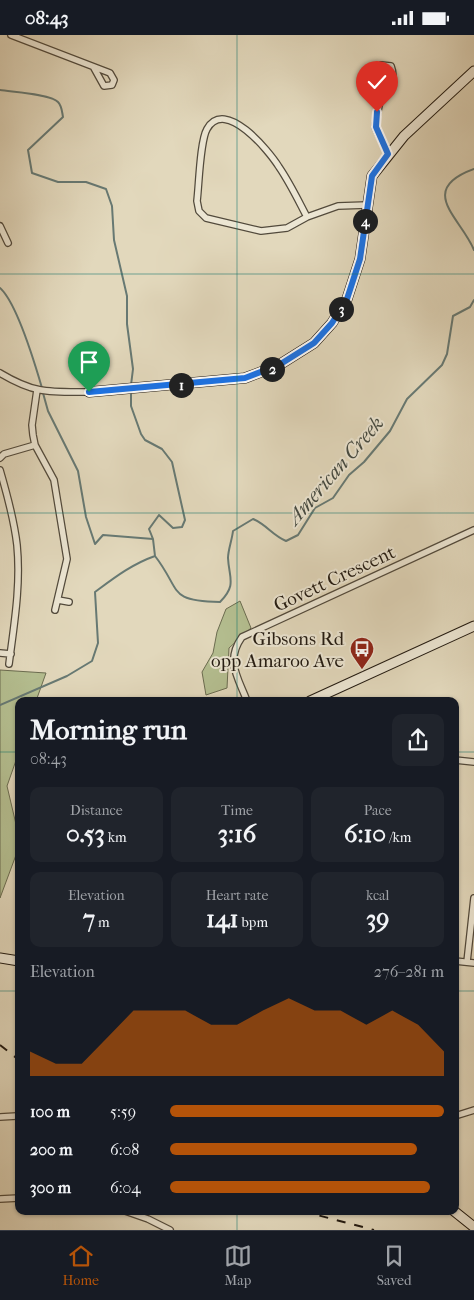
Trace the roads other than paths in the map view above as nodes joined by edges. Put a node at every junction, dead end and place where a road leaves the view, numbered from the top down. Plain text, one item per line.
1 (11, 35) edge
2 (94, 68) dead end
3 (474, 71) edge
4 (381, 95) junction
5 (388, 154) junction
6 (367, 205) junction
7 (307, 217) junction
8 (0, 226) edge
9 (8, 243) dead end
10 (0, 373) edge
11 (37, 390) junction
12 (89, 392) joint
13 (35, 445) junction
14 (0, 458) edge
15 (0, 470) edge
16 (474, 530) edge
17 (58, 600) junction
18 (69, 602) dead end
19 (55, 610) dead end
20 (473, 628) edge
21 (0, 653) edge
22 (11, 654) junction
23 (9, 664) dead end
24 (245, 697) edge
25 (323, 697) edge
26 (459, 760) edge
27 (474, 762) edge
28 (474, 898) edge
29 (0, 957) edge
30 (15, 957) edge
31 (15, 960) edge
32 (471, 963) edge
33 (474, 1110) edge
34 (459, 1114) edge
35 (15, 1116) edge
36 (0, 1117) edge
37 (15, 1198) edge
38 (0, 1199) edge
39 (136, 1215) edge
40 (459, 1215) edge
41 (474, 1227) edge
42 (170, 1230) edge

1 - 2 street
3 - 5 street
4 - 4 street
4 - 5 street
5 - 6 street
6 - 7 street
6 - 12 street
7 - 7 street
8 - 9 street
10 - 11 street
11 - 12 street
11 - 13 street
13 - 14 street
13 - 17 street
15 - 22 street
16 - 24 street, Govett Crescent
17 - 18 street
17 - 19 street
20 - 25 street
21 - 22 street
22 - 23 street
26 - 27 street
28 - 32 street
29 - 30 street
29 - 31 street
33 - 34 street
35 - 36 street
37 - 38 street
39 - 42 street
40 - 41 street

